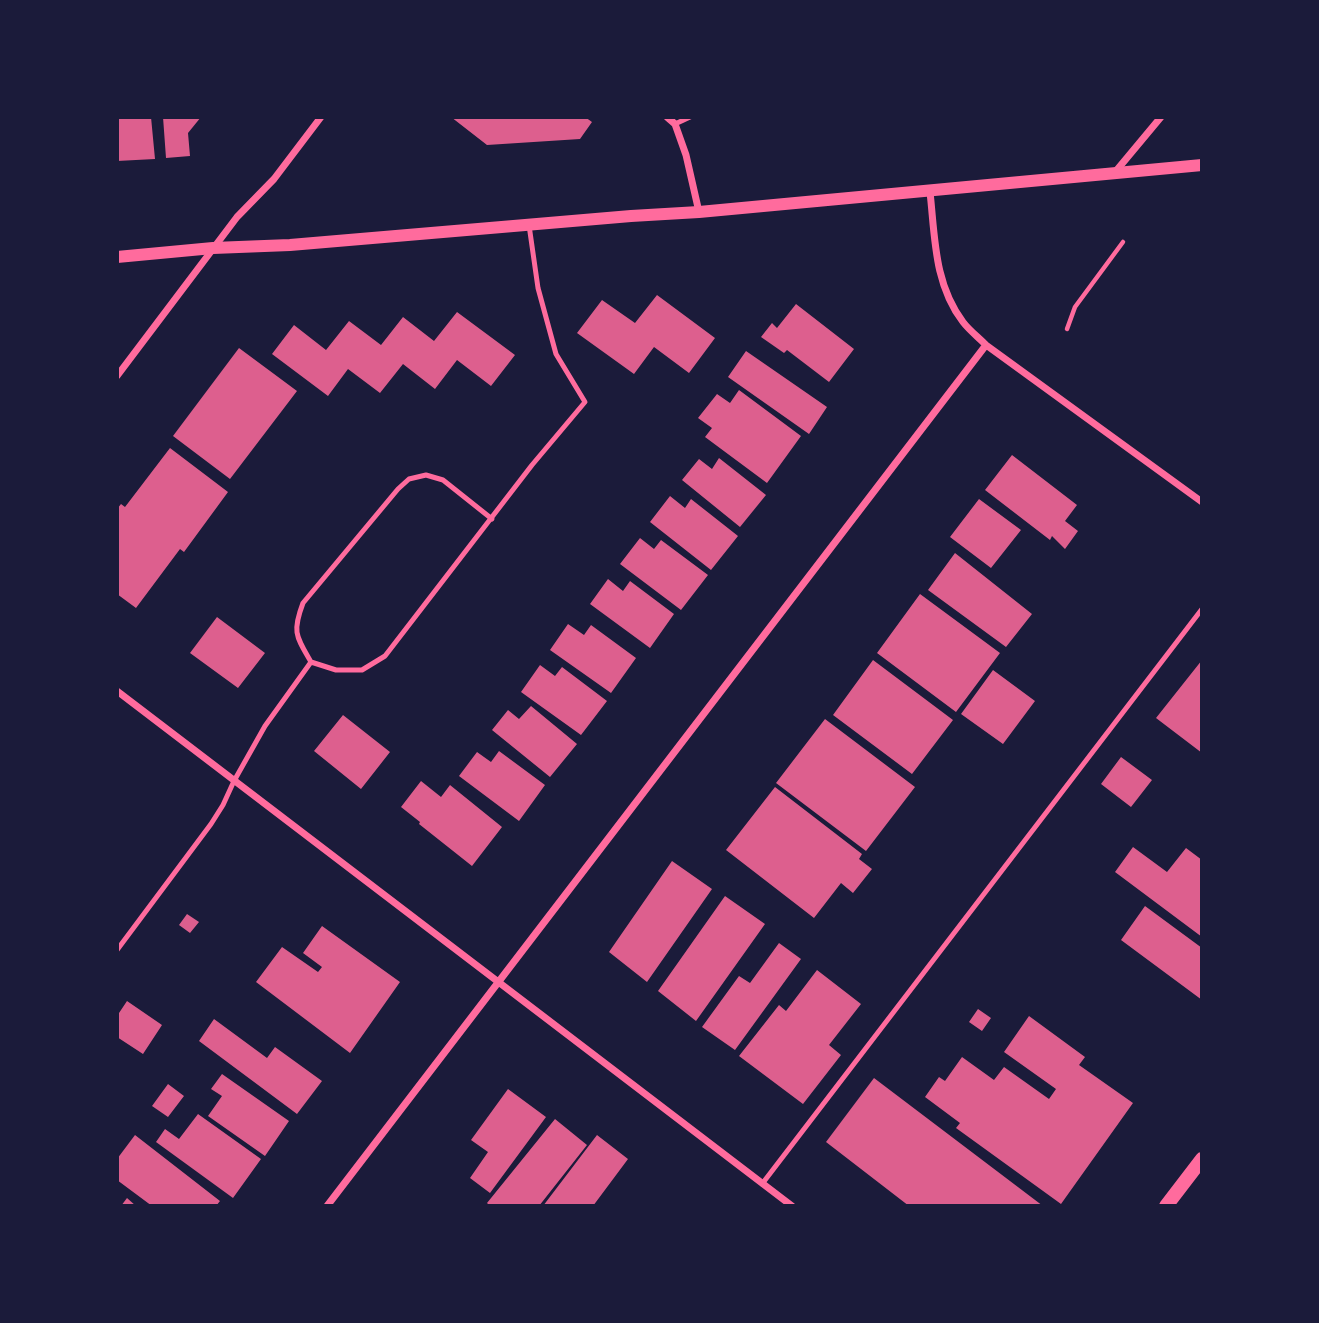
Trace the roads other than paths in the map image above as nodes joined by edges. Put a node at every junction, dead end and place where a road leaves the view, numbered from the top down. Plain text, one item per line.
1 (321, 117) edge
2 (667, 117) edge
3 (690, 117) edge
4 (1161, 117) edge
5 (675, 124) junction
6 (1202, 165) edge
7 (1114, 175) junction
8 (930, 192) junction
9 (699, 212) junction
10 (529, 225) junction
11 (213, 248) junction
12 (117, 257) edge
13 (986, 345) junction
14 (117, 376) edge
15 (1202, 502) edge
16 (492, 519) junction
17 (1202, 609) edge
18 (311, 662) junction
19 (117, 691) edge
20 (234, 781) junction
21 (117, 950) edge
22 (498, 981) junction
23 (1202, 1159) edge
24 (762, 1184) junction
25 (327, 1206) edge
26 (792, 1206) edge
27 (1166, 1206) edge

1 - 11 street
2 - 5 street
3 - 5 lane
4 - 7 street
5 - 9 street
6 - 7 street
7 - 8 street
8 - 9 street
8 - 13 street
9 - 10 street
10 - 11 street
10 - 16 lane
11 - 12 street
11 - 14 street
13 - 15 street
13 - 22 street
16 - 18 lane
16 - 18 lane
17 - 24 lane
18 - 20 lane
19 - 20 street
20 - 21 lane
20 - 22 street
22 - 24 street
22 - 25 street
23 - 27 main road
24 - 26 street

